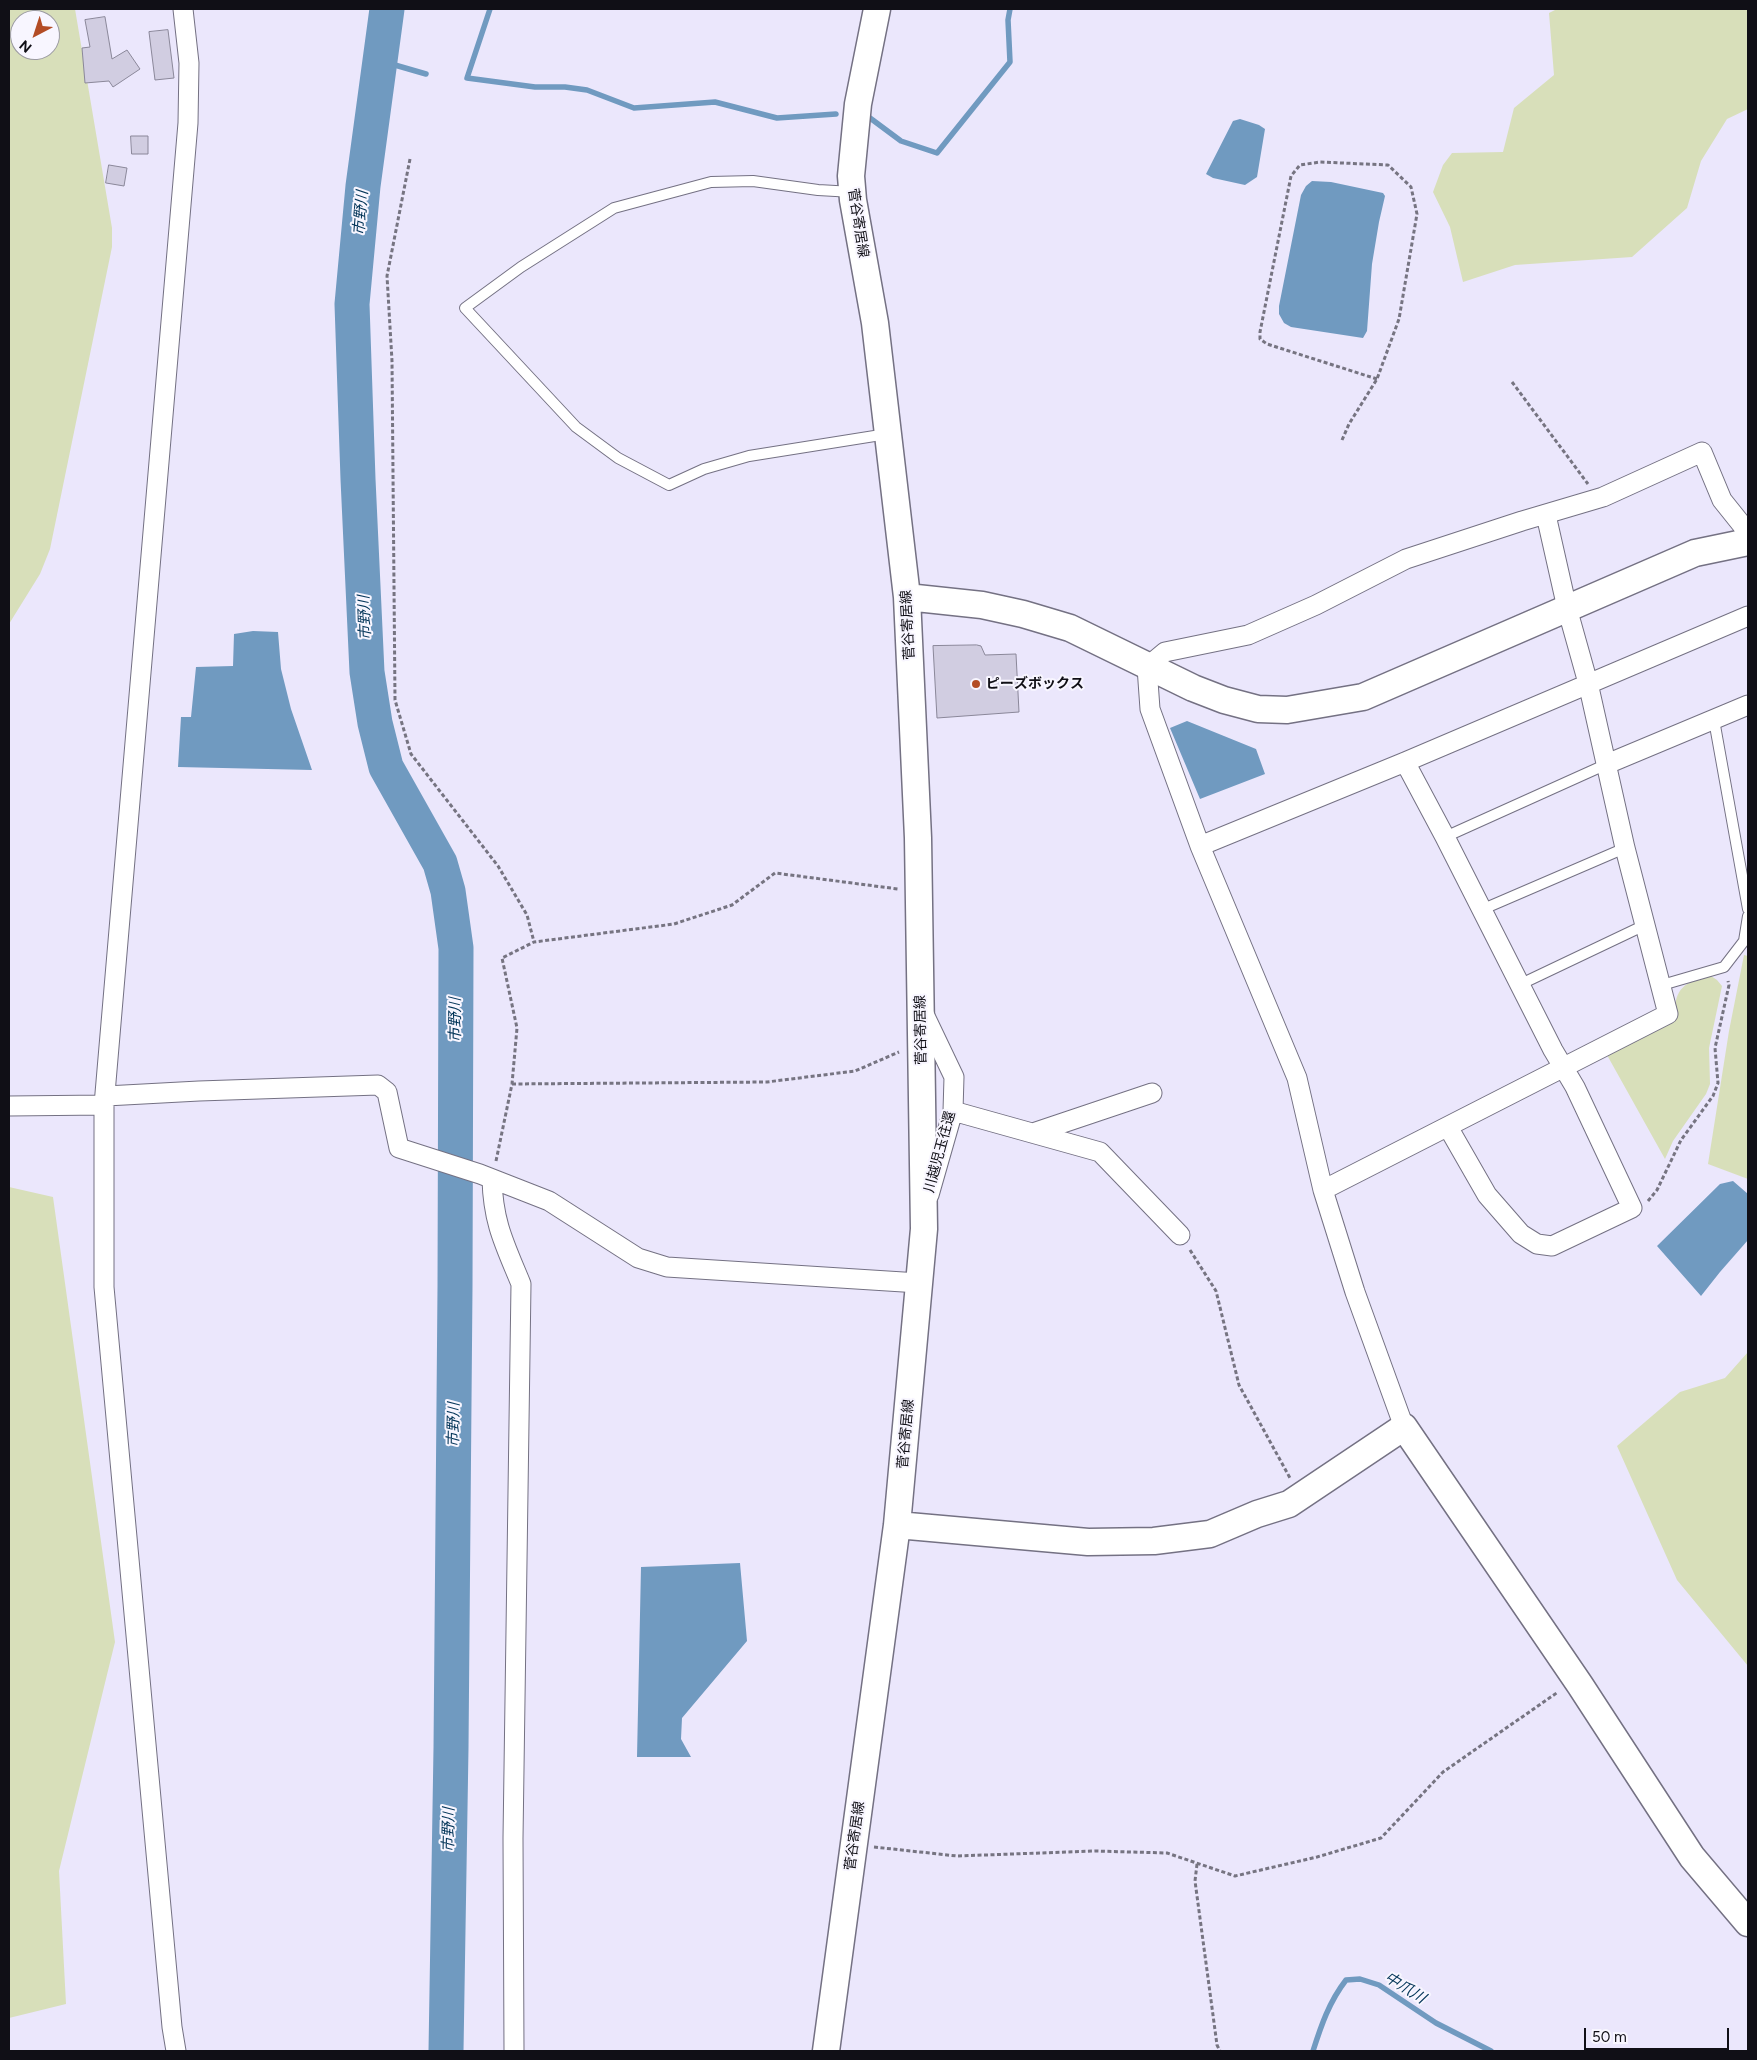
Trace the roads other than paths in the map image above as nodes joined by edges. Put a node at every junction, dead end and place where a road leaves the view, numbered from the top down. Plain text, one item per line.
1 (183, 9) edge
2 (877, 9) edge
3 (853, 192) junction
4 (888, 434) junction
5 (1546, 515) junction
6 (1748, 537) edge
7 (1748, 542) edge
8 (907, 597) junction
9 (1567, 608) junction
10 (1748, 616) edge
11 (1147, 667) junction
12 (1588, 683) junction
13 (1748, 705) edge
14 (1714, 720) junction
15 (1405, 762) junction
16 (1607, 764) junction
17 (1445, 837) junction
18 (1200, 846) junction
19 (1625, 848) junction
20 (1748, 909) edge
21 (1481, 910) junction
22 (1748, 916) edge
23 (1645, 924) junction
24 (1521, 984) junction
25 (1662, 985) junction
26 (920, 1006) junction
27 (1563, 1068) junction
28 (1152, 1093) dead end
29 (105, 1100) junction
30 (9, 1106) edge
31 (953, 1111) junction
32 (1448, 1127) junction
33 (1032, 1133) junction
34 (486, 1177) junction
35 (1323, 1190) junction
36 (923, 1215) junction
37 (1180, 1235) road end
38 (919, 1283) junction
39 (1404, 1427) junction
40 (897, 1525) junction
41 (1748, 1923) edge
42 (176, 2051) edge
43 (514, 2051) edge
44 (826, 2051) edge

1 - 29 street
2 - 3 main road, 菅谷寄居線
3 - 4 main road, 菅谷寄居線
3 - 4 lane
4 - 8 main road, 菅谷寄居線
5 - 6 street
5 - 9 street
5 - 11 street
7 - 9 main road
8 - 11 main road
8 - 26 main road, 菅谷寄居線
9 - 11 main road
9 - 12 street
10 - 12 street
11 - 18 street
12 - 15 street
12 - 16 street
13 - 14 street
14 - 16 street
14 - 20 lane
15 - 17 street
15 - 18 street
16 - 17 lane
16 - 19 street
17 - 21 street
18 - 35 street
19 - 21 lane
19 - 23 street
21 - 24 street
22 - 25 lane
23 - 24 lane
23 - 25 street
24 - 27 street
25 - 27 street
26 - 31 street, 川越児玉往還
26 - 36 main road, 菅谷寄居線
27 - 32 street
27 - 32 street
28 - 33 street
29 - 30 street
29 - 34 street
29 - 42 street
31 - 33 street
31 - 36 street, 川越児玉往還
32 - 35 street
33 - 37 street
34 - 38 street
34 - 43 street
35 - 39 street
36 - 38 main road, 菅谷寄居線
38 - 40 main road, 菅谷寄居線
39 - 40 main road
39 - 41 main road
40 - 44 main road, 菅谷寄居線

